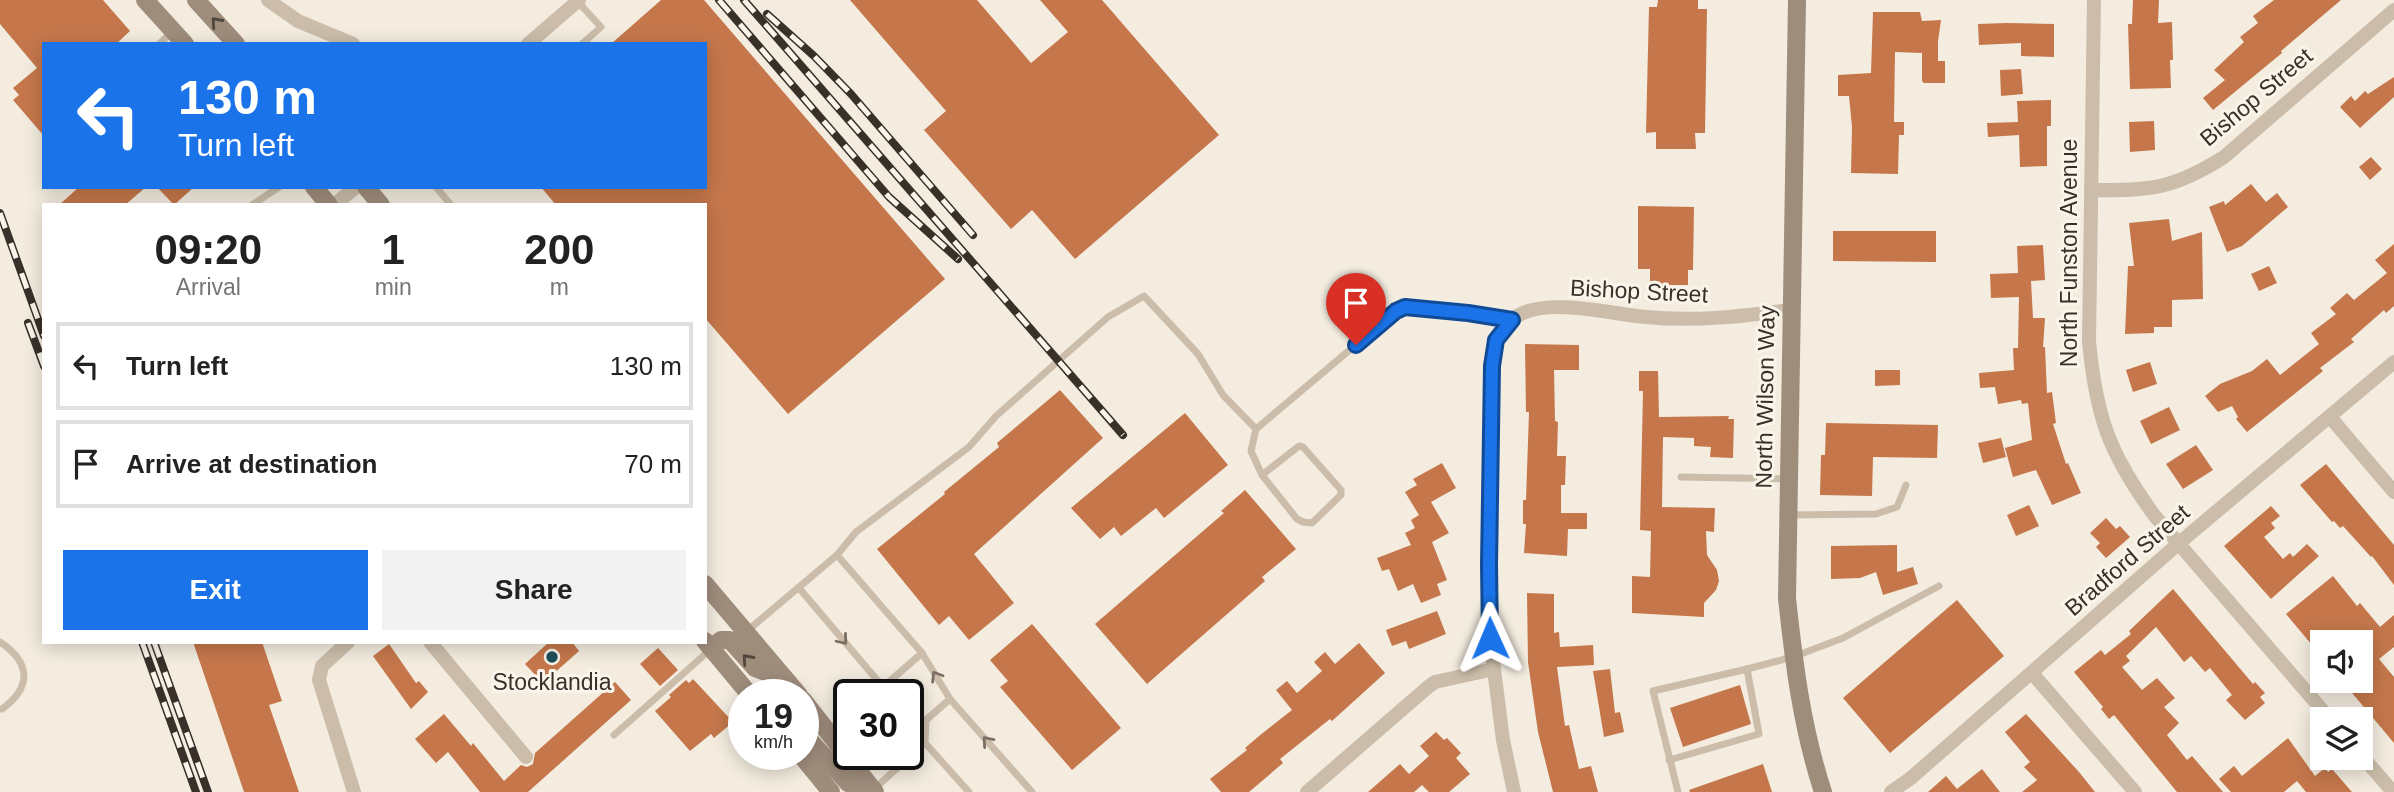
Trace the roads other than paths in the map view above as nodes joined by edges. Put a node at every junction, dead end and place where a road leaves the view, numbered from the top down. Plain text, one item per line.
1 (145, 0) edge
2 (196, 0) edge
3 (268, 0) edge
4 (1797, 0) edge
5 (2094, 0) edge
6 (578, 1) edge
7 (2394, 10) edge
8 (179, 37) edge
9 (234, 42) edge
10 (348, 42) edge
11 (530, 42) edge
12 (584, 42) edge
13 (276, 189) edge
14 (316, 189) edge
15 (353, 189) edge
16 (368, 189) edge
17 (438, 189) edge
18 (2091, 190) junction
19 (255, 203) edge
20 (330, 203) edge
21 (335, 203) edge
22 (379, 203) edge
23 (449, 203) edge
24 (1791, 310) junction
25 (1512, 320) junction
26 (2394, 362) edge
27 (2330, 417) junction
28 (1256, 429) junction
29 (1262, 475) junction
30 (1681, 477) dead end
31 (1788, 479) junction
32 (1906, 485) dead end
33 (2394, 492) edge
34 (1788, 515) junction
35 (2178, 544) junction
36 (837, 555) junction
37 (707, 586) edge
38 (1939, 586) dead end
39 (799, 588) junction
40 (746, 632) junction
41 (0, 642) edge
42 (346, 644) edge
43 (432, 644) edge
44 (708, 645) edge
45 (922, 653) junction
46 (1793, 657) junction
47 (1494, 669) junction
48 (1747, 669) junction
49 (2032, 673) junction
50 (738, 679) edge
51 (784, 679) edge
52 (786, 679) edge
53 (950, 699) junction
54 (2320, 707) edge
55 (2, 709) edge
56 (819, 721) edge
57 (614, 734) dead end
58 (925, 743) junction
59 (819, 751) edge
60 (526, 757) dead end
61 (1669, 760) junction
62 (2373, 769) edge
63 (813, 770) edge
64 (874, 791) edge
65 (354, 792) edge
66 (831, 792) edge
67 (970, 792) edge
68 (1032, 792) edge
69 (1307, 792) edge
70 (1514, 792) edge
71 (1678, 792) edge
72 (1823, 792) edge
73 (1891, 792) edge
74 (2135, 792) edge
75 (2393, 792) edge

1 - 8 main road
9 -> 2 main road
3 - 10 street
4 - 24 main road, North Wilson Way
5 - 18 street, North Funston Avenue
6 - 11 street
6 - 12 lane
7 - 18 street, Bishop Street
13 - 19 lane
14 - 20 main road
15 - 21 street
16 - 22 main road
17 - 23 lane
18 - 35 street, North Funston Avenue
24 - 25 street, Bishop Street
24 - 31 main road, North Wilson Way
25 - 28 lane
25 - 47 street
26 - 27 street, Bradford Street
27 - 33 street
27 - 35 street, Bradford Street
28 - 29 lane
28 - 36 lane
29 - 29 lane
30 - 31 lane
31 - 34 main road, North Wilson Way
32 - 34 lane
34 - 46 main road, North Wilson Way
35 - 49 street, Bradford Street
35 - 54 street, North Funston Avenue
36 - 39 lane
36 - 45 lane
37 - 40 main road
38 - 46 lane
39 - 40 lane
39 -> 45 lane
40 - 52 main road
41 - 55 lane
42 - 65 street
43 - 60 street
44 - 50 main road
51 -> 44 main road
44 - 57 lane
53 -> 45 lane
46 - 48 lane
46 - 72 main road, North Wilson Way
47 - 69 street
47 - 70 street
48 - 61 lane
48 - 61 lane
49 - 73 street, Bradford Street
49 - 74 street
53 - 58 lane
68 -> 53 lane
56 - 64 main road
58 - 64 lane
58 - 67 lane
59 - 64 main road
61 - 71 lane
62 - 75 street
63 - 66 main road

